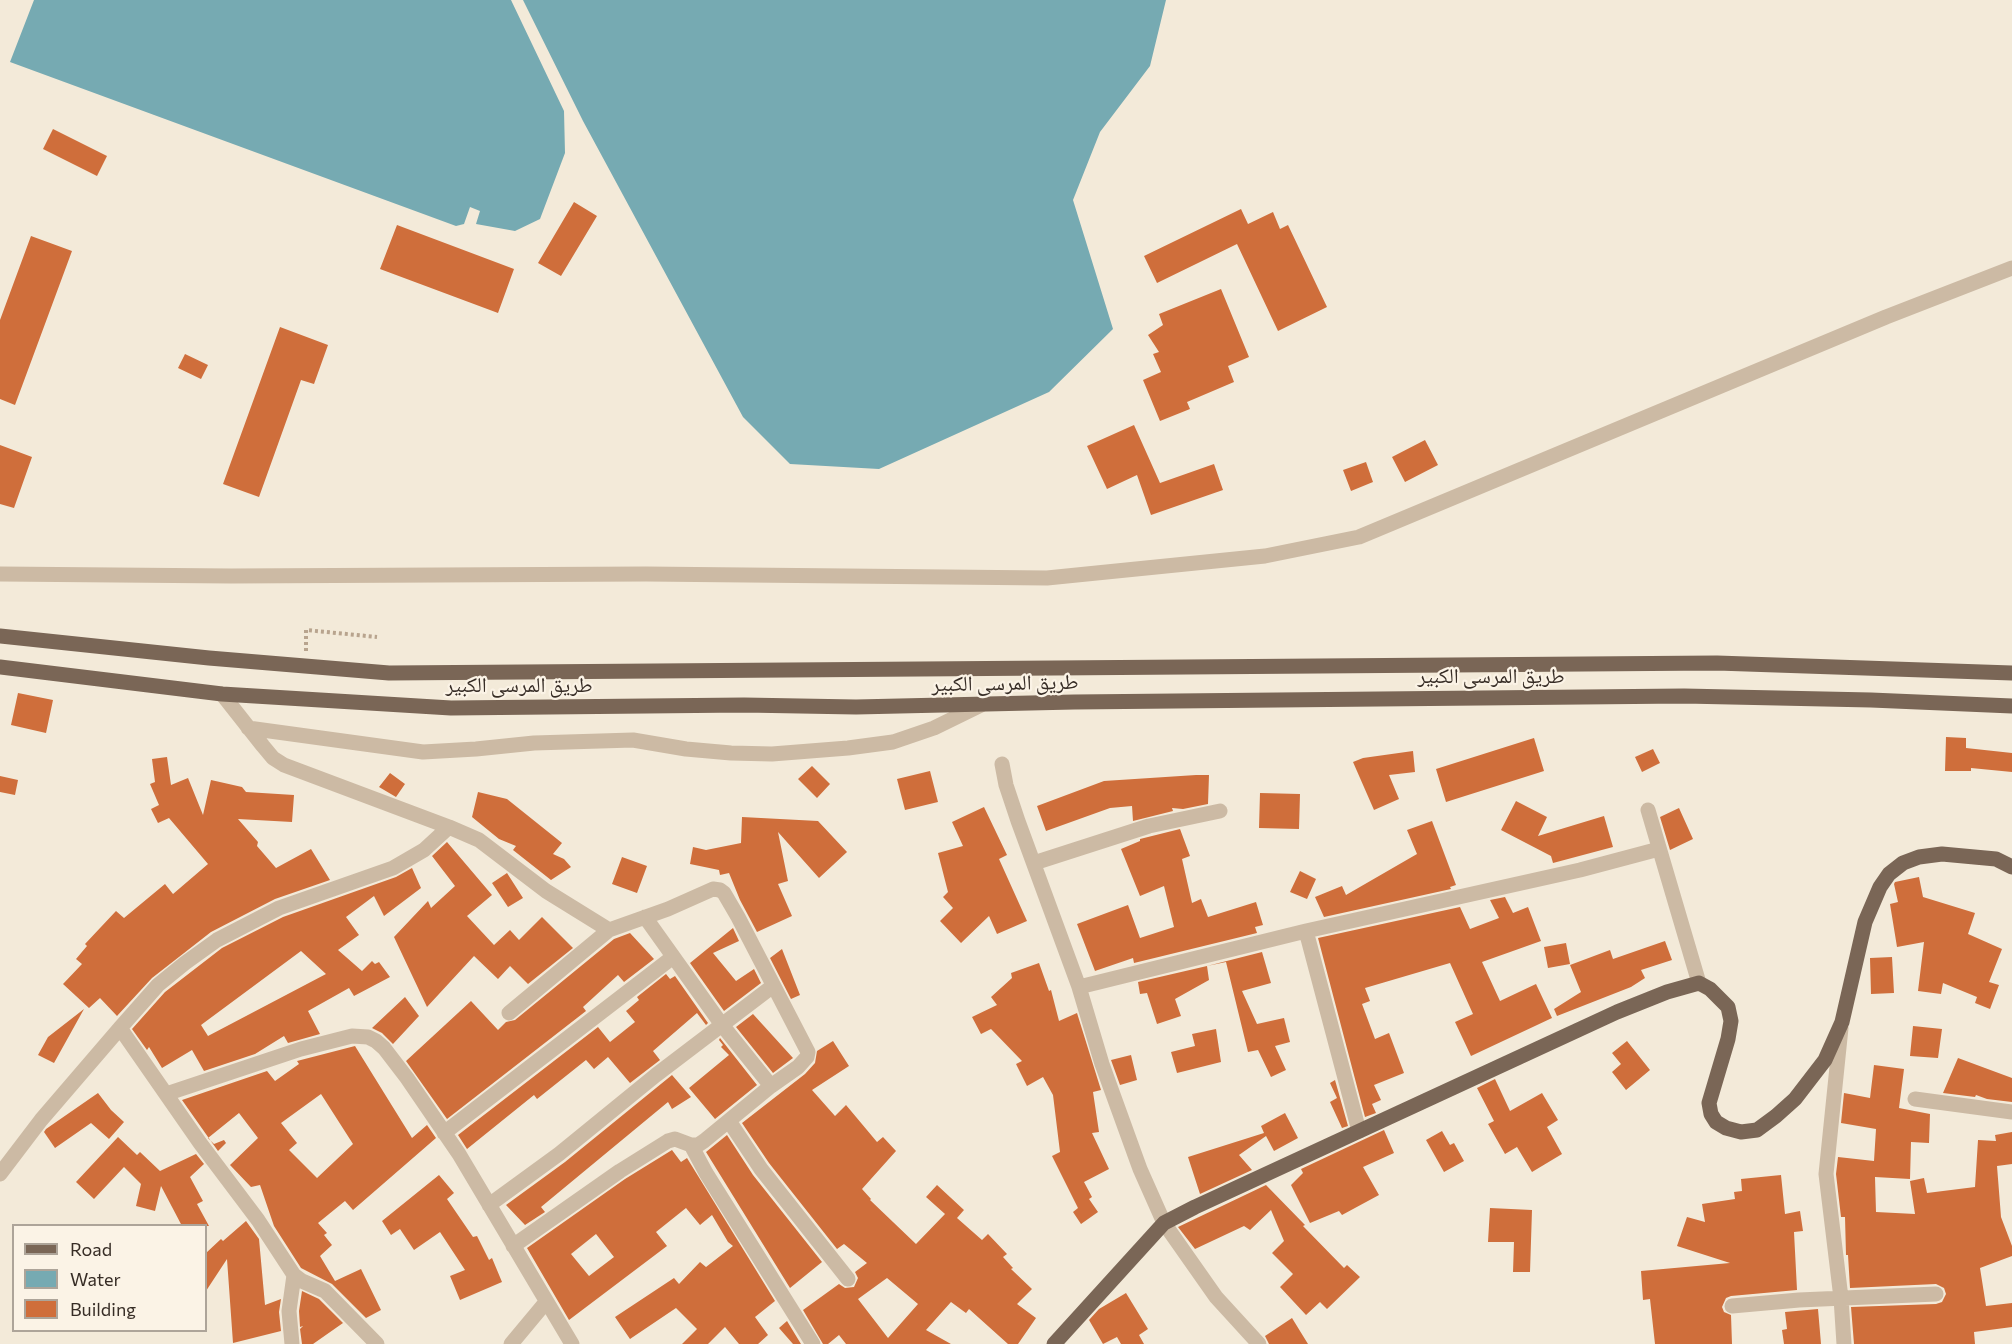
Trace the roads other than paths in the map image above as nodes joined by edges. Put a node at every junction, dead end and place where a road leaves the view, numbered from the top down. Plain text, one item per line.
1 (2012, 268) edge
2 (0, 574) edge
3 (0, 636) edge
4 (0, 667) edge
5 (2012, 673) edge
6 (222, 694) junction
7 (981, 705) junction
8 (2012, 706) edge
9 (248, 728) junction
10 (1002, 764) dead end
11 (1648, 810) dead end
12 (1220, 811) dead end
13 (449, 827) junction
14 (1659, 849) junction
15 (1034, 863) junction
16 (2012, 867) edge
17 (645, 917) junction
18 (609, 930) junction
19 (1306, 931) junction
20 (672, 957) junction
21 (1699, 983) junction
22 (773, 986) junction
23 (1079, 987) junction
24 (509, 1013) dead end
25 (1842, 1022) junction
26 (722, 1025) junction
27 (120, 1028) junction
28 (771, 1086) junction
29 (166, 1094) junction
30 (1915, 1099) dead end
31 (2012, 1112) edge
32 (729, 1121) junction
33 (1359, 1131) junction
34 (444, 1132) junction
35 (691, 1145) junction
36 (0, 1174) edge
37 (489, 1205) junction
38 (1164, 1223) junction
39 (513, 1246) junction
40 (294, 1275) junction
41 (848, 1279) dead end
42 (1936, 1294) dead end
43 (1841, 1298) junction
44 (546, 1302) junction
45 (1732, 1306) dead end
46 (292, 1344) edge
47 (377, 1344) edge
48 (511, 1344) edge
49 (572, 1344) edge
50 (813, 1344) edge
51 (1054, 1344) edge
52 (1259, 1344) edge
53 (1844, 1344) edge

1 - 2 street
3 - 5 main road, طريق المرسى الكبير
4 - 6 main road, طريق المرسى الكبير
6 - 7 main road, طريق المرسى الكبير
6 - 9 street
7 - 8 main road, طريق المرسى الكبير
7 - 9 street
9 - 13 street
10 - 15 street
11 - 14 street
12 - 15 street
13 - 18 street
13 - 27 street
14 - 19 street
14 - 21 street
15 - 23 street
16 - 25 main road
17 - 18 street
17 - 20 street
17 - 22 street
18 - 24 street
19 - 23 street
19 - 33 street
20 - 26 street
20 - 34 street
21 - 25 main road
21 - 33 main road
22 - 26 street
22 - 28 street
23 - 38 street
25 - 43 street
26 - 28 street
26 - 37 street
27 - 29 street
27 - 36 street
28 - 32 street
29 - 34 street
29 - 40 street
30 - 31 street
32 - 35 street
32 - 41 street
33 - 38 main road
34 - 37 street
35 - 39 street
35 - 50 street
37 - 39 street
38 - 51 main road
38 - 52 street
39 - 44 street
40 - 46 street
40 - 47 street
42 - 43 street
43 - 45 street
43 - 53 street
44 - 48 street
44 - 49 street

